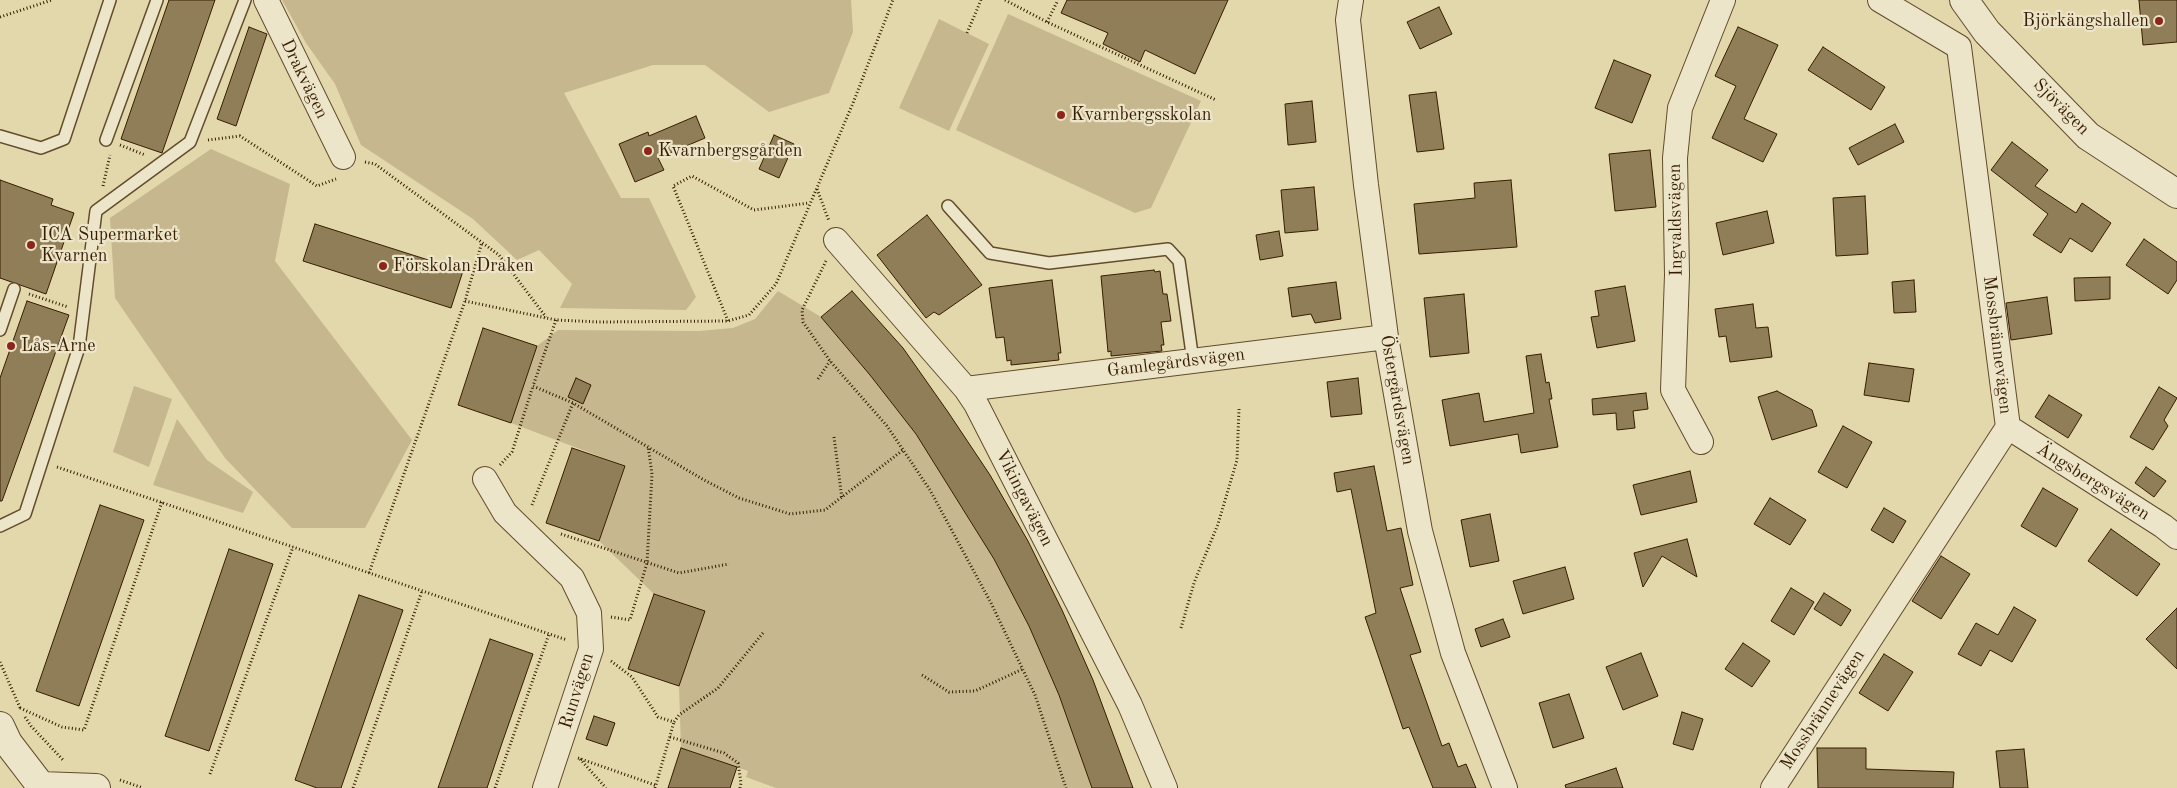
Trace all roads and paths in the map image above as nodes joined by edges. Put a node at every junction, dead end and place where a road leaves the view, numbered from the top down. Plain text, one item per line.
1 (52, 0) edge
2 (110, 0) edge
3 (158, 0) edge
4 (244, 0) edge
5 (266, 0) edge
6 (893, 0) edge
7 (981, 0) edge
8 (1005, 0) edge
9 (1058, 0) edge
10 (1351, 0) edge
11 (1723, 0) edge
12 (1880, 0) edge
13 (1964, 0) edge
14 (46, 1) edge
15 (0, 17) edge
16 (1048, 22) junction
17 (966, 33) dead end
18 (1216, 100) dead end
19 (0, 136) edge
20 (109, 141) junction
21 (190, 142) junction
22 (343, 157) junction
23 (162, 162) junction
24 (817, 188) junction
25 (2177, 194) edge
26 (810, 203) junction
27 (948, 206) dead end
28 (96, 211) junction
29 (836, 240) junction
30 (482, 242) junction
31 (14, 289) joint
32 (465, 301) junction
33 (84, 313) junction
34 (546, 317) junction
35 (556, 320) junction
36 (728, 321) junction
37 (0, 330) edge
38 (1386, 337) junction
39 (830, 361) junction
40 (1193, 361) junction
41 (818, 379) dead end
42 (534, 386) junction
43 (966, 389) junction
44 (573, 402) junction
45 (1239, 409) dead end
46 (2008, 428) junction
47 (834, 437) dead end
48 (1701, 442) dead end
49 (648, 446) junction
50 (903, 450) junction
51 (42, 463) junction
52 (486, 479) joint
53 (842, 499) junction
54 (162, 502) junction
55 (532, 505) dead end
56 (0, 526) edge
57 (2177, 537) edge
58 (293, 547) junction
59 (542, 548) junction
60 (647, 563) junction
61 (729, 564) dead end
62 (369, 573) junction
63 (422, 591) junction
64 (588, 613) junction
65 (1182, 628) dead end
66 (763, 633) dead end
67 (549, 634) junction
68 (591, 648) junction
69 (0, 662) edge
70 (1023, 669) junction
71 (922, 675) dead end
72 (10, 717) edge
73 (674, 722) junction
74 (31, 726) dead end
75 (670, 737) junction
76 (210, 774) dead end
77 (41, 787) edge
78 (655, 787) edge
79 (96, 788) edge
80 (354, 788) edge
81 (495, 788) edge
82 (545, 788) edge
83 (606, 788) edge
84 (740, 788) edge
85 (1066, 788) edge
86 (1165, 788) edge
87 (1506, 788) edge
88 (1773, 788) edge

1 - 14 path
2 - 19 lane
3 - 20 lane
4 - 21 lane
5 - 22 street, Drakvägen
6 - 24 path
7 - 17 path
8 - 16 path
9 - 16 path
10 - 38 street, Östergårdsvägen
11 - 48 street, Ingvaldsvägen
12 - 46 street, Mossbrännevägen
13 - 25 street, Sjövägen
14 - 15 path
16 - 18 path
20 - 23 path
20 - 28 path
21 - 22 path
21 - 23 lane
22 - 30 path
23 - 28 lane
24 - 26 path
24 - 29 path
26 - 36 path
26 - 36 path
27 - 40 lane
28 - 33 lane
29 - 39 path
29 - 43 street, Vikingavägen
30 - 32 path
30 - 34 path
31 - 33 path
31 - 37 lane
32 - 34 path
32 - 62 path
33 - 51 lane
34 - 35 path
35 - 36 path
35 - 42 path
38 - 40 street, Gamlegårdsvägen
38 - 87 street, Östergårdsvägen
39 - 41 path
39 - 50 path
40 - 43 street, Gamlegårdsvägen
42 - 44 path
42 - 52 path
43 - 86 street, Vikingavägen
44 - 49 path
44 - 55 path
45 - 65 path
46 - 57 street, Ängsbergsvägen
46 - 88 street, Mossbrännevägen
47 - 53 path
49 - 53 path
49 - 60 path
50 - 53 path
50 - 70 path
51 - 54 path
51 - 56 lane
52 - 59 street, Runvägen
54 - 58 path
54 - 72 path
58 - 62 path
58 - 76 path
59 - 60 path
59 - 64 street, Runvägen
60 - 61 path
60 - 64 path
62 - 63 path
63 - 67 path
63 - 80 path
64 - 68 street, Runvägen
66 - 73 path
67 - 68 path
67 - 81 path
68 - 73 path
68 - 82 street, Runvägen
69 - 72 path
70 - 71 path
70 - 85 path
72 - 74 path
72 - 77 street
73 - 75 path
75 - 78 path
75 - 84 path
77 - 79 street
78 - 83 path

